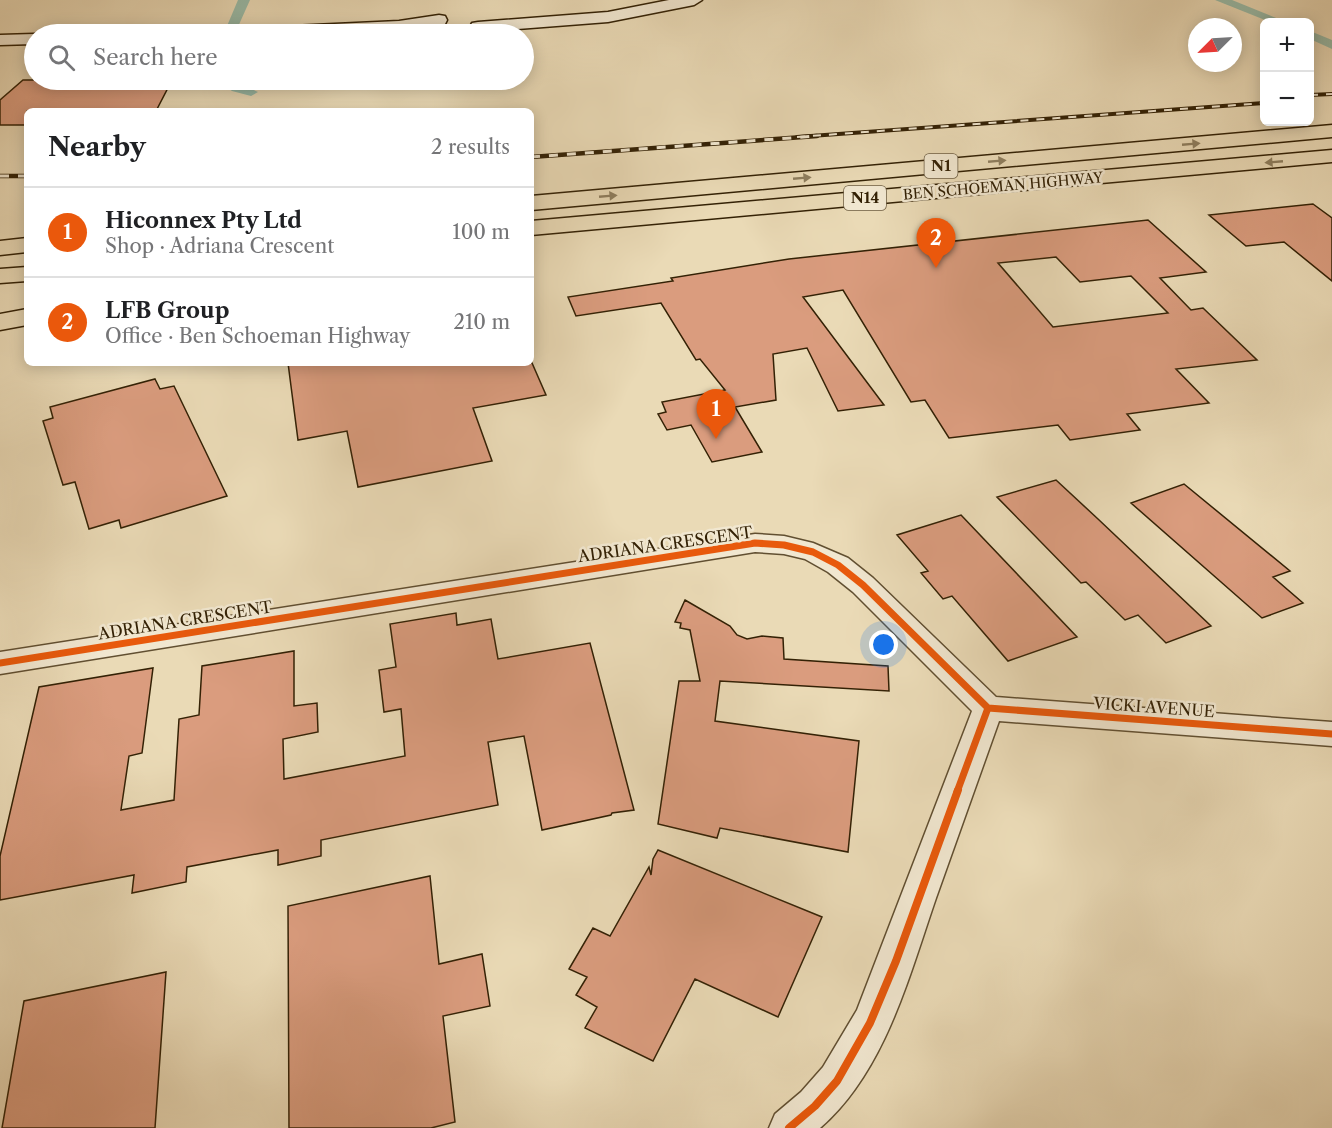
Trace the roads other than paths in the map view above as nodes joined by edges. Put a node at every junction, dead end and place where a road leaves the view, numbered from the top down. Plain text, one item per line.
1 (694, 0) edge
2 (460, 24) edge
3 (0, 42) edge
4 (24, 42) edge
5 (1332, 131) edge
6 (1332, 156) edge
7 (1200, 169) junction
8 (537, 202) edge
9 (534, 228) edge
10 (0, 233) edge
11 (24, 233) edge
12 (534, 243) edge
13 (24, 246) edge
14 (0, 248) edge
15 (24, 253) edge
16 (0, 255) edge
17 (24, 274) edge
18 (0, 276) edge
19 (24, 318) edge
20 (0, 322) edge
21 (0, 663) edge
22 (988, 708) junction
23 (1327, 732) edge
24 (789, 1128) edge

1 - 2 street
3 - 4 street
8 -> 5 highway, BEN SCHOEMAN HIGHWAY / N1
6 -> 7 highway, BEN SCHOEMAN HIGHWAY
7 - 9 highway, BEN SCHOEMAN HIGHWAY / N14
7 - 12 highway
10 - 11 highway
13 - 14 highway
15 - 16 highway
17 - 18 highway
19 - 20 highway
21 - 22 street, ADRIANA CRESCENT
22 - 23 street, VICKI AVENUE
22 - 24 street

